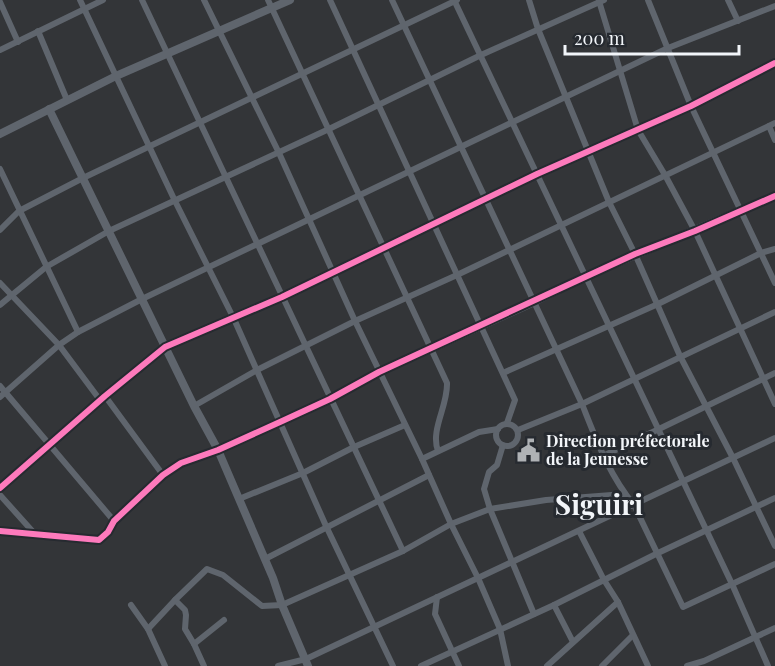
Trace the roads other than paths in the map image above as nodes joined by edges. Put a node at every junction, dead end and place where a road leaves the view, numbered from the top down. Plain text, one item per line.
1 (80, 0) edge
2 (103, 0) edge
3 (142, 0) edge
4 (204, 0) edge
5 (290, 0) edge
6 (330, 0) edge
7 (392, 0) edge
8 (455, 0) edge
9 (529, 0) edge
10 (648, 0) edge
11 (728, 0) edge
12 (601, 1) edge
13 (0, 2) edge
14 (269, 4) edge
15 (84, 9) junction
16 (774, 9) edge
17 (738, 21) junction
18 (403, 25) junction
19 (538, 29) junction
20 (220, 30) junction
21 (38, 31) junction
22 (18, 42) junction
23 (353, 48) junction
24 (668, 48) junction
25 (0, 50) edge
26 (168, 52) junction
27 (481, 55) junction
28 (775, 63) edge
29 (620, 72) junction
30 (303, 73) junction
31 (116, 76) junction
32 (429, 81) junction
33 (252, 96) junction
34 (566, 97) junction
35 (67, 100) junction
36 (379, 104) junction
37 (691, 106) junction
38 (49, 109) junction
39 (200, 121) junction
40 (512, 123) junction
41 (772, 124) edge
42 (329, 129) junction
43 (638, 130) junction
44 (0, 134) edge
45 (775, 140) edge
46 (149, 146) junction
47 (460, 147) junction
48 (588, 150) junction
49 (714, 152) junction
50 (279, 153) junction
51 (0, 169) edge
52 (409, 172) junction
53 (537, 174) junction
54 (665, 175) junction
55 (83, 178) junction
56 (225, 178) junction
57 (360, 196) junction
58 (775, 196) edge
59 (485, 199) junction
60 (175, 201) junction
61 (609, 202) junction
62 (741, 210) junction
63 (19, 211) junction
64 (309, 220) junction
65 (434, 224) junction
66 (561, 224) junction
67 (0, 230) edge
68 (109, 231) junction
69 (695, 231) junction
70 (258, 245) junction
71 (383, 248) junction
72 (509, 249) junction
73 (775, 249) edge
74 (761, 253) junction
75 (635, 254) junction
76 (46, 267) junction
77 (208, 269) junction
78 (332, 272) junction
79 (457, 274) junction
80 (717, 275) junction
81 (586, 276) junction
82 (0, 283) edge
83 (775, 283) edge
84 (11, 296) junction
85 (282, 297) junction
86 (407, 297) junction
87 (142, 299) junction
88 (534, 302) junction
89 (658, 304) junction
90 (0, 305) edge
91 (775, 312) edge
92 (234, 319) junction
93 (355, 321) junction
94 (481, 325) junction
95 (609, 326) junction
96 (741, 328) junction
97 (78, 332) junction
98 (59, 345) junction
99 (306, 345) junction
100 (165, 346) junction
101 (431, 349) junction
102 (556, 350) junction
103 (680, 356) junction
104 (257, 370) junction
105 (379, 372) junction
106 (503, 373) junction
107 (775, 373) edge
108 (763, 378) junction
109 (633, 379) junction
110 (0, 386) edge
111 (3, 395) edge
112 (102, 398) junction
113 (330, 399) junction
114 (582, 404) junction
115 (775, 404) edge
116 (706, 405) junction
117 (194, 406) junction
118 (280, 422) junction
119 (507, 423) junction
120 (405, 425) junction
121 (657, 428) junction
122 (498, 429) junction
123 (518, 430) junction
124 (775, 438) edge
125 (50, 444) junction
126 (503, 445) junction
127 (354, 447) junction
128 (218, 450) junction
129 (438, 451) junction
130 (603, 456) junction
131 (733, 458) junction
132 (422, 459) junction
133 (303, 473) junction
134 (162, 475) junction
135 (429, 475) junction
136 (683, 481) junction
137 (0, 488) edge
138 (625, 494) junction
139 (0, 495) edge
140 (775, 498) edge
141 (239, 499) junction
142 (379, 499) junction
143 (634, 505) junction
144 (756, 508) junction
145 (490, 509) junction
146 (114, 521) junction
147 (451, 524) junction
148 (326, 526) junction
149 (0, 531) edge
150 (579, 531) junction
151 (705, 531) junction
152 (34, 533) junction
153 (775, 546) edge
154 (403, 551) junction
155 (658, 553) junction
156 (265, 559) junction
157 (512, 562) junction
158 (775, 564) edge
159 (349, 574) junction
160 (478, 578) junction
161 (604, 580) junction
162 (732, 584) junction
163 (437, 597) junction
164 (175, 600) junction
165 (618, 602) junction
166 (131, 605) dead end
167 (282, 605) junction
168 (421, 605) junction
169 (554, 605) junction
170 (435, 614) junction
171 (534, 614) junction
172 (224, 620) dead end
173 (374, 627) junction
174 (775, 628) edge
175 (148, 629) junction
176 (500, 629) junction
177 (633, 635) junction
178 (754, 638) junction
179 (573, 642) junction
180 (194, 644) junction
181 (452, 651) junction
182 (307, 663) edge
183 (705, 664) edge
184 (165, 666) edge
185 (204, 666) edge
186 (278, 666) edge
187 (393, 666) edge
188 (421, 666) edge
189 (459, 666) edge
190 (508, 666) edge
191 (547, 666) edge
192 (602, 666) edge
193 (648, 666) edge
194 (687, 666) edge
195 (768, 666) edge

1 - 15 street
2 - 15 street
3 - 26 street
4 - 20 street
5 - 14 street
6 - 23 street
7 - 18 street
8 - 18 street
8 - 27 street
9 - 19 street
10 - 24 street
11 - 17 street
12 - 19 street
12 - 29 street
13 - 22 street
14 - 20 street
14 - 30 street
15 - 21 street
15 - 31 street
16 - 17 street
17 - 24 street
18 - 23 street
18 - 32 street
19 - 27 street
19 - 34 street
20 - 26 street
20 - 33 street
21 - 22 street
21 - 35 street
22 - 25 street
23 - 30 street
23 - 36 street
24 - 29 street
24 - 37 street
26 - 31 street
26 - 39 street
27 - 32 street
27 - 40 street
28 - 37 street
29 - 34 street
29 - 43 street
30 - 33 street
30 - 42 street
31 - 35 street
31 - 46 street
32 - 36 street
32 - 47 street
33 - 39 street
33 - 50 street
34 - 40 street
34 - 48 street
35 - 38 street
36 - 42 street
36 - 52 street
37 - 43 street
37 - 49 street
38 - 44 street
38 - 55 street
39 - 46 street
39 - 56 street
40 - 47 street
40 - 53 street
41 - 45 street
41 - 49 street
42 - 50 street
42 - 57 street
43 - 48 street
43 - 54 street
46 - 55 street
46 - 60 street
47 - 52 street
47 - 59 street
48 - 53 street
48 - 61 street
49 - 54 street
49 - 62 street
50 - 56 street
50 - 64 street
51 - 63 street
52 - 57 street
52 - 65 street
53 - 59 street
53 - 66 street
54 - 61 street
54 - 69 street
55 - 63 street
55 - 68 street
56 - 60 street
56 - 70 street
57 - 64 street
57 - 71 street
58 - 62 street
59 - 65 street
59 - 72 street
60 - 68 street
60 - 77 street
61 - 66 street
61 - 75 street
62 - 69 street
62 - 74 street
63 - 67 street
63 - 76 street
64 - 70 street
64 - 78 street
65 - 71 street
65 - 79 street
66 - 72 street
66 - 81 street
68 - 76 street
68 - 87 street
69 - 75 street
69 - 80 street
70 - 77 street
70 - 85 street
71 - 78 street
71 - 86 street
72 - 79 street
72 - 88 street
73 - 74 street
74 - 80 street
74 - 83 street
75 - 81 street
75 - 89 street
76 - 84 street
76 - 97 street
77 - 87 street
77 - 92 street
78 - 85 street
78 - 93 street
79 - 86 street
79 - 94 street
80 - 89 street
80 - 96 street
81 - 88 street
81 - 95 street
82 - 84 street
84 - 90 street
84 - 98 street
85 - 92 street
85 - 99 street
86 - 93 street
86 - 101 street
87 - 97 street
87 - 100 street
88 - 94 street
88 - 102 street
89 - 95 street
89 - 103 street
91 - 96 street
92 - 100 street
92 - 104 street
93 - 99 street
93 - 105 street
94 - 101 street
94 - 106 street
95 - 102 street
95 - 109 street
96 - 103 street
96 - 108 street
97 - 98 street
98 - 111 street
98 - 112 street
99 - 104 street
99 - 113 street
100 - 112 street
100 - 117 street
101 - 105 street
101 - 129 street
102 - 106 street
102 - 114 street
103 - 109 street
103 - 116 street
104 - 117 street
104 - 118 street
105 - 113 street
105 - 120 street
106 - 119 street
107 - 108 street
108 - 115 street
108 - 116 street
109 - 114 street
109 - 121 street
110 - 111 street
111 - 125 street
112 - 125 street
112 - 134 street
113 - 118 street
113 - 127 street
114 - 123 street
114 - 130 street
116 - 121 street
116 - 131 street
117 - 128 street
118 - 128 street
118 - 133 street
119 - 122 street
119 - 123 street
120 - 127 street
120 - 132 street
121 - 130 street
121 - 136 street
122 - 126 street
122 - 129 street
123 - 126 street
124 - 131 street
125 - 137 street
125 - 146 street
126 - 145 street
127 - 133 street
127 - 142 street
128 - 134 street
128 - 141 street
129 - 132 street
130 - 138 street
131 - 136 street
131 - 144 street
132 - 135 street
133 - 141 street
133 - 148 street
134 - 146 street
135 - 142 street
135 - 147 street
136 - 143 street
136 - 151 street
138 - 143 street
138 - 145 street
139 - 152 street
140 - 144 street
141 - 156 street
142 - 148 street
142 - 154 street
143 - 150 street
143 - 155 street
144 - 151 street
144 - 153 street
145 - 147 street
145 - 157 street
146 - 152 street
147 - 154 street
147 - 160 street
148 - 156 street
148 - 159 street
149 - 152 street
150 - 157 street
150 - 161 street
151 - 155 street
151 - 162 street
154 - 159 street
155 - 161 street
155 - 162 street
156 - 167 street
157 - 160 street
157 - 171 street
158 - 162 street
159 - 167 street
159 - 173 street
160 - 163 street
160 - 176 street
161 - 165 street
161 - 169 street
162 - 178 street
163 - 168 street
163 - 170 street
164 - 167 street
164 - 175 street
164 - 180 street
165 - 177 street
165 - 179 street
166 - 175 street
167 - 182 street
168 - 170 street
168 - 173 street
169 - 171 street
169 - 179 street
170 - 181 street
171 - 176 street
172 - 180 street
173 - 182 street
173 - 187 street
174 - 178 street
175 - 184 street
176 - 181 street
176 - 190 street
177 - 192 street
177 - 193 street
178 - 183 street
178 - 195 street
179 - 191 street
180 - 185 street
181 - 188 street
181 - 189 street
182 - 186 street
183 - 194 street

